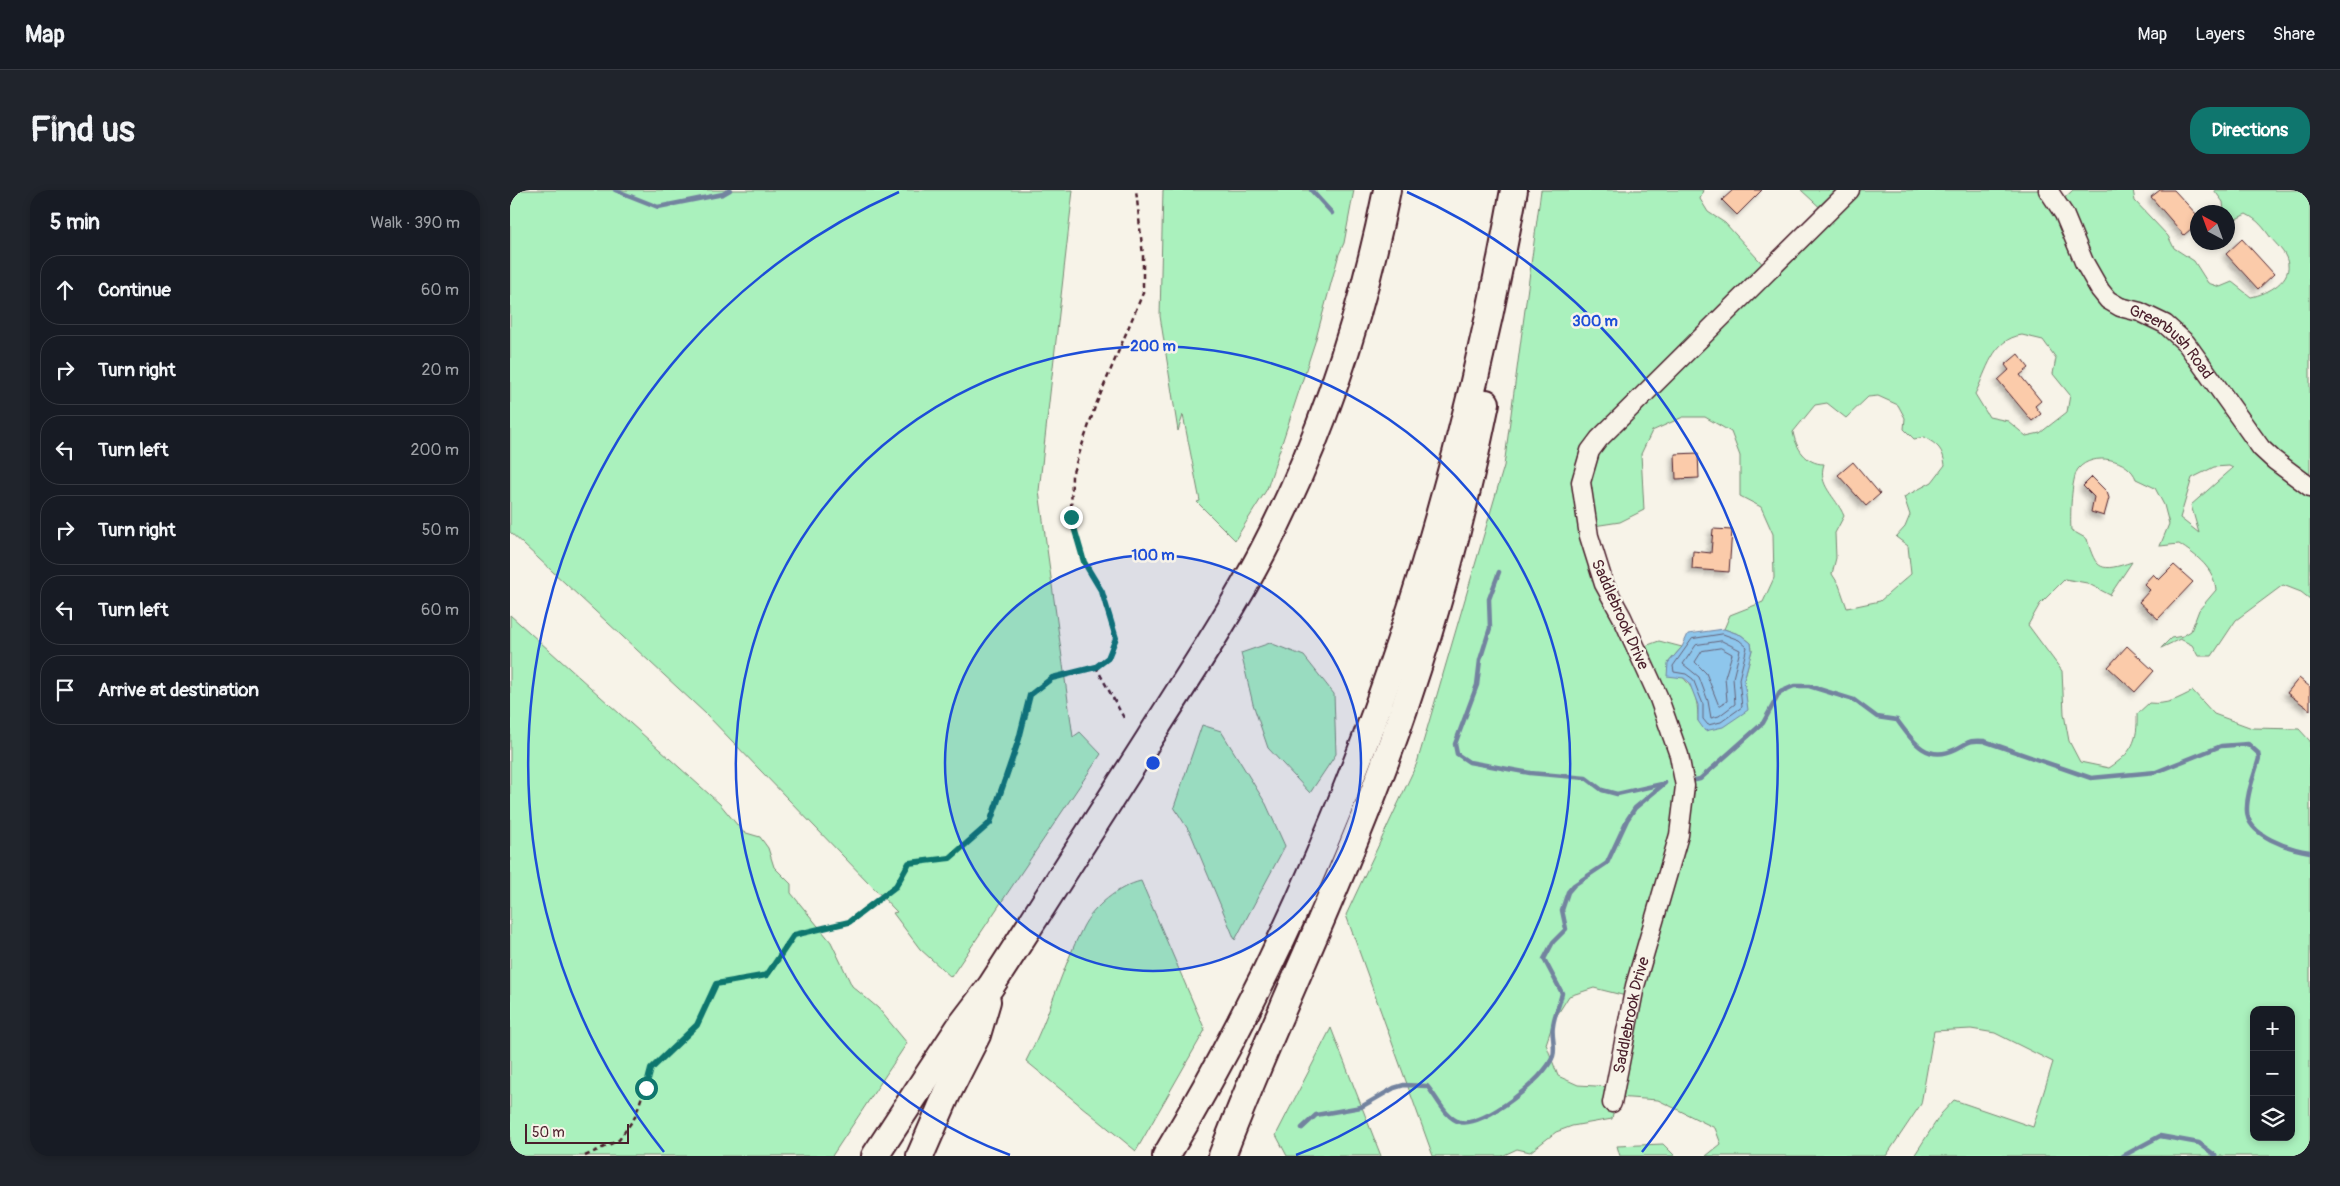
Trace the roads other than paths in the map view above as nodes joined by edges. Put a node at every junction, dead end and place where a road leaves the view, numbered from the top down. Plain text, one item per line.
1 (1387, 190) edge
2 (1514, 190) edge
3 (1850, 190) edge
4 (2048, 190) edge
5 (2310, 487) edge
6 (991, 986) junction
7 (1612, 1103) dead end
8 (875, 1156) edge
9 (920, 1156) edge
10 (1166, 1156) edge
11 (1222, 1156) edge

1 - 6 highway
2 - 10 highway
2 - 11 highway
3 - 7 street, Saddlebrook Drive
4 - 5 street, Greenbush Road
6 - 8 highway
6 - 9 highway

